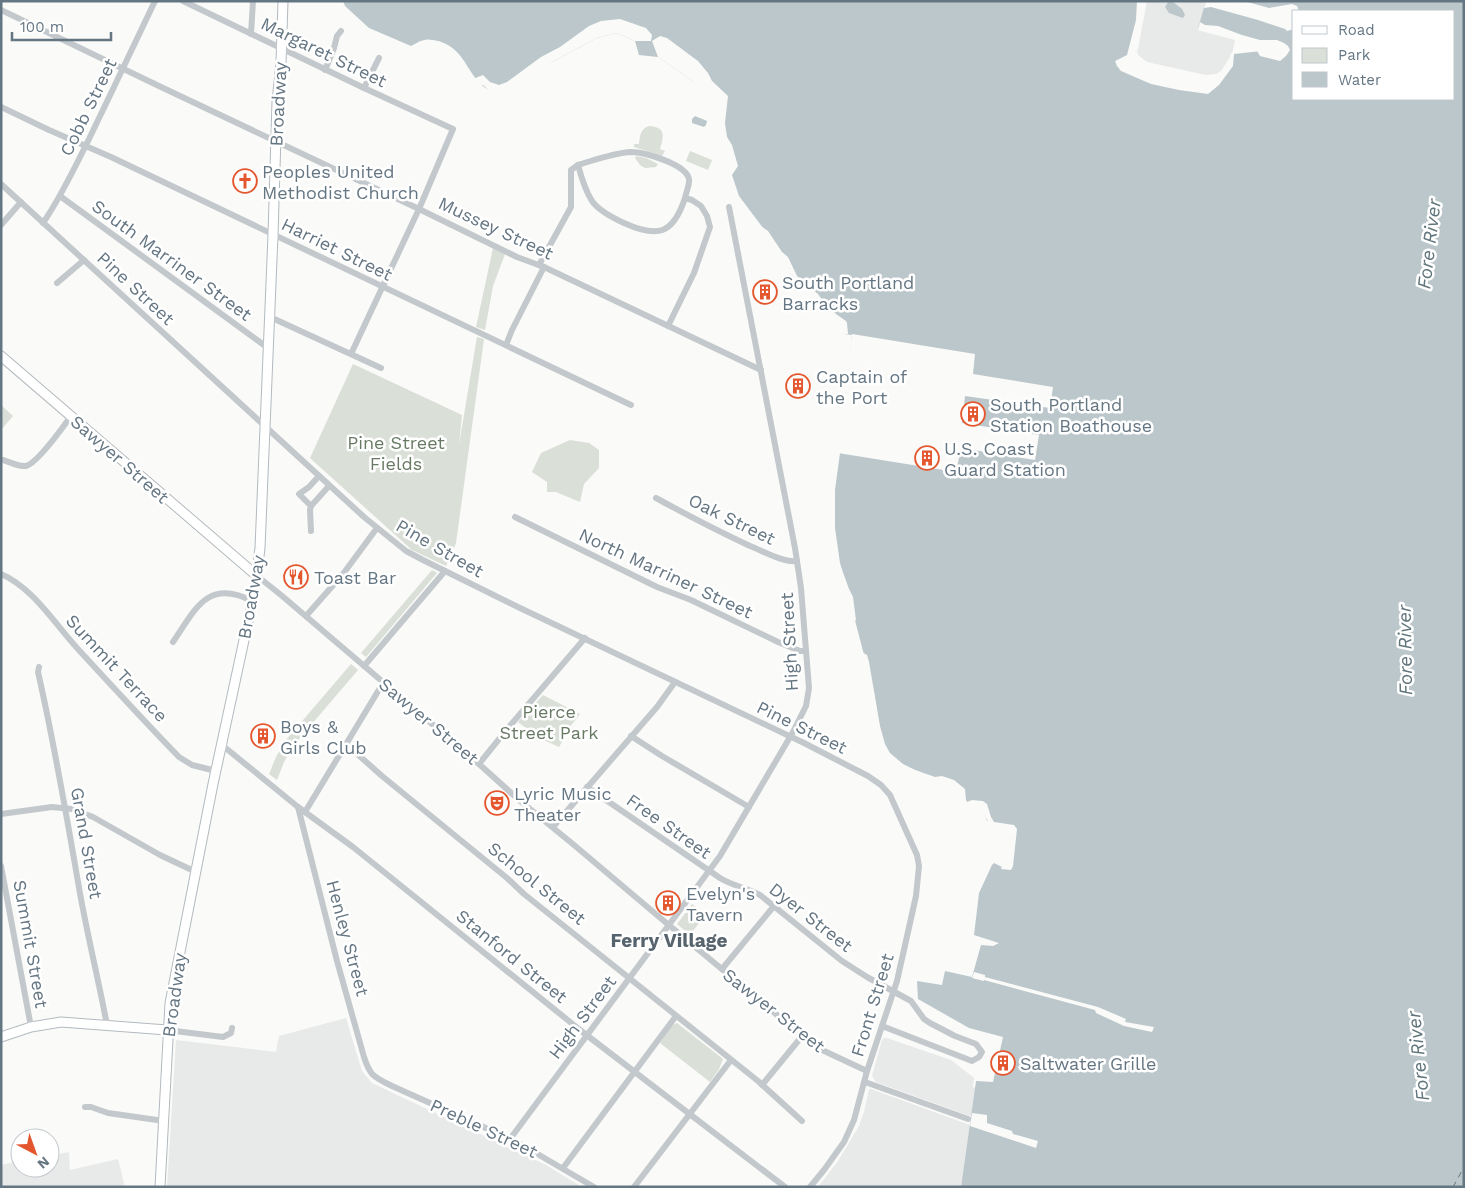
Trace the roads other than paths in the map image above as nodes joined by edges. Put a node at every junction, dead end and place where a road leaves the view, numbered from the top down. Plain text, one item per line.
1 (155, 1) edge
2 (183, 1) edge
3 (253, 1) edge
4 (283, 1) edge
5 (191, 3) edge
6 (1, 10) edge
7 (340, 31) dead end
8 (250, 34) junction
9 (281, 48) junction
10 (378, 58) dead end
11 (124, 69) junction
12 (325, 70) junction
13 (364, 88) junction
14 (1, 107) edge
15 (276, 141) junction
16 (85, 146) junction
17 (578, 165) junction
18 (1, 184) edge
19 (60, 196) junction
20 (685, 198) junction
21 (21, 202) junction
22 (729, 207) dead end
23 (419, 209) junction
24 (44, 223) junction
25 (1, 225) edge
26 (273, 235) junction
27 (84, 260) junction
28 (541, 266) junction
29 (57, 283) dead end
30 (383, 288) junction
31 (270, 317) junction
32 (668, 326) junction
33 (506, 345) junction
34 (268, 348) junction
35 (351, 354) junction
36 (1, 356) edge
37 (381, 368) dead end
38 (760, 370) junction
39 (632, 406) dead end
40 (71, 416) junction
41 (265, 426) junction
42 (3, 460) dead end
43 (319, 476) junction
44 (329, 486) junction
45 (656, 498) dead end
46 (311, 506) junction
47 (515, 517) dead end
48 (377, 528) junction
49 (311, 531) dead end
50 (797, 561) junction
51 (445, 571) junction
52 (1, 574) edge
53 (256, 575) junction
54 (252, 601) junction
55 (306, 616) junction
56 (585, 638) junction
57 (173, 642) dead end
58 (806, 651) junction
59 (364, 666) junction
60 (39, 667) dead end
61 (675, 682) junction
62 (383, 683) junction
63 (632, 736) junction
64 (790, 737) junction
65 (222, 744) junction
66 (346, 744) junction
67 (479, 764) junction
68 (216, 771) junction
69 (587, 788) junction
70 (298, 807) junction
71 (749, 807) junction
72 (66, 808) junction
73 (305, 812) junction
74 (1, 814) edge
75 (902, 822) joint
76 (553, 827) junction
77 (1, 866) edge
78 (709, 871) junction
79 (196, 872) junction
80 (4, 891) edge
81 (774, 906) junction
82 (668, 925) junction
83 (722, 970) junction
84 (630, 977) junction
85 (893, 992) junction
86 (676, 1016) junction
87 (107, 1025) junction
88 (882, 1026) junction
89 (31, 1027) junction
90 (232, 1028) dead end
91 (167, 1030) junction
92 (586, 1035) junction
93 (802, 1035) junction
94 (1, 1037) edge
95 (731, 1060) junction
96 (867, 1071) junction
97 (635, 1073) junction
98 (372, 1074) joint
99 (865, 1082) junction
100 (762, 1085) junction
101 (85, 1107) dead end
102 (689, 1114) junction
103 (968, 1119) dead end
104 (164, 1121) junction
105 (802, 1121) dead end
106 (510, 1139) junction
107 (563, 1168) junction
108 (160, 1187) edge
109 (594, 1187) edge
110 (634, 1187) edge
111 (785, 1187) edge
112 (810, 1187) edge

1 - 11 street, Cobb Street
2 - 5 street, Margaret Street
3 - 8 street
4 - 9 main road, Broadway
5 - 8 street, Margaret Street
6 - 11 street, Mussey Street
7 - 12 street
8 - 9 street, Margaret Street
9 - 12 street, Margaret Street
9 - 15 main road, Broadway
10 - 13 street
11 - 15 street, Mussey Street
11 - 16 street, Cobb Street
12 - 13 street, Margaret Street
13 - 23 street, Margaret Street
14 - 16 street, Harriet Street
15 - 23 street, Mussey Street
15 - 26 main road, Broadway
16 - 19 street, Cobb Street
16 - 26 street, Harriet Street
17 - 20 street
17 - 20 street
17 - 28 street
18 - 21 street, Pine Street
19 - 24 street, Cobb Street
19 - 34 street, South Marriner Street
20 - 32 street
21 - 24 street, Pine Street
21 - 25 street
22 - 38 street, High Street
23 - 28 street, Mussey Street
23 - 30 street
24 - 27 street, Pine Street
26 - 30 street, Harriet Street
26 - 31 main road, Broadway
27 - 29 street
27 - 41 street, Pine Street
28 - 32 street, Mussey Street
28 - 33 street
30 - 33 street, Harriet Street
30 - 35 street
31 - 34 main road, Broadway
31 - 35 street
32 - 38 street, Mussey Street
33 - 39 street, Harriet Street
34 - 41 main road, Broadway
35 - 37 street
36 - 40 main road, Sawyer Street
38 - 50 street, High Street
40 - 42 street
40 - 53 main road, Sawyer Street
41 - 43 street, Pine Street
41 - 53 main road, Broadway
43 - 44 street, Pine Street
43 - 46 street
44 - 46 street
44 - 48 street, Pine Street
45 - 50 street, Oak Street
46 - 49 street
47 - 58 street, North Marriner Street
48 - 51 street, Pine Street
48 - 55 street
50 - 58 street, High Street
51 - 56 street, Pine Street
51 - 59 street
52 - 68 street, Summit Terrace
53 - 54 main road, Broadway
53 - 55 street, Sawyer Street
54 - 57 street
54 - 65 main road, Broadway
55 - 59 street, Sawyer Street
56 - 61 street, Pine Street
56 - 67 street
58 - 64 street, High Street
59 - 62 street, Sawyer Street
60 - 72 street, Grand Street
61 - 63 street
61 - 64 street, Pine Street
62 - 66 street
62 - 67 street, Sawyer Street
63 - 69 street
63 - 71 street
64 - 71 street, High Street
64 - 75 street, Pine Street
65 - 68 main road, Broadway
65 - 70 street, Stanford Street
66 - 73 street
66 - 84 street, School Street
67 - 76 street, Sawyer Street
68 - 79 main road, Broadway
69 - 76 street
69 - 78 street, Free Street
70 - 73 street, Stanford Street
70 - 98 street, Henley Street
71 - 78 street, High Street
72 - 74 street
72 - 79 street
72 - 87 street, Grand Street
73 - 92 street, Stanford Street
75 - 85 street, Front Street
76 - 82 street, Sawyer Street
77 - 80 street, Summit Street
78 - 81 street, Dyer Street
78 - 82 street, High Street
79 - 91 main road, Broadway
80 - 89 street, Summit Street
81 - 83 street
81 - 85 street, Dyer Street
82 - 83 street, Sawyer Street
82 - 84 street, High Street
83 - 93 street, Sawyer Street
84 - 86 street, School Street
84 - 92 street, High Street
85 - 88 street, Front Street
85 - 88 street, Dyer Street
86 - 95 street, School Street
86 - 97 street
87 - 89 main road
87 - 91 main road
88 - 96 street, Front Street
89 - 94 main road
90 - 91 street
91 - 104 main road, Broadway
92 - 97 street, Stanford Street
92 - 106 street, High Street
93 - 96 street, Sawyer Street
93 - 100 street
95 - 100 street, School Street
95 - 102 street
96 - 99 street, Front Street
97 - 102 street, Stanford Street
97 - 107 street
98 - 106 street, Preble Street
99 - 103 street
99 - 112 street, Front Street
100 - 105 street, School Street
101 - 104 street
102 - 110 street
102 - 111 street, Stanford Street
104 - 108 main road, Broadway
106 - 107 street, Preble Street
107 - 109 street, Preble Street

